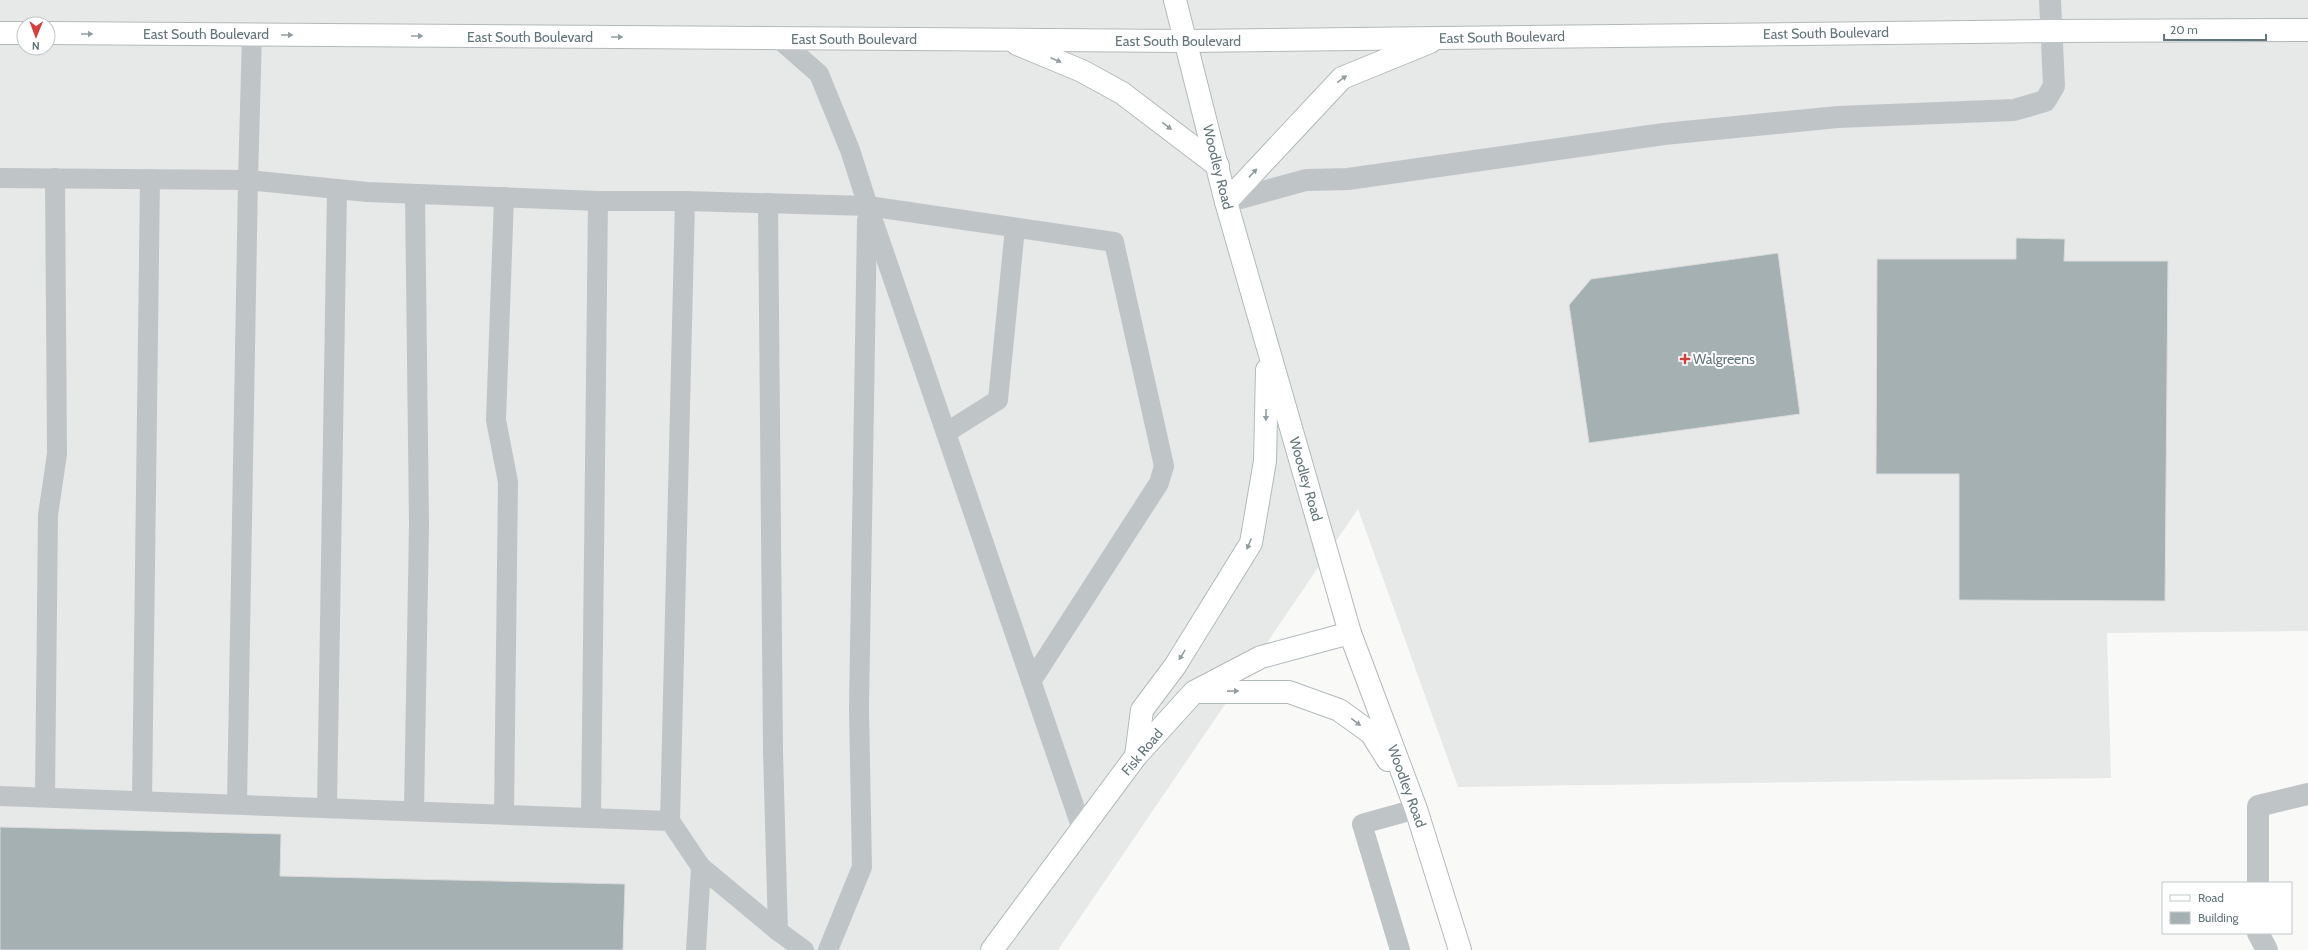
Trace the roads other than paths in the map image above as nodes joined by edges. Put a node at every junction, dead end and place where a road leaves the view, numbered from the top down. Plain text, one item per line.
1 (1175, 0) edge
2 (2050, 0) edge
3 (2308, 30) edge
4 (2051, 31) junction
5 (0, 33) edge
6 (16, 33) edge
7 (56, 33) edge
8 (252, 35) junction
9 (1441, 37) junction
10 (778, 38) junction
11 (1007, 40) junction
12 (1186, 42) junction
13 (1218, 166) junction
14 (0, 178) edge
15 (55, 178) junction
16 (150, 179) junction
17 (248, 180) junction
18 (337, 189) junction
19 (415, 194) junction
20 (504, 197) junction
21 (686, 200) junction
22 (598, 201) junction
23 (1226, 202) junction
24 (768, 203) junction
25 (868, 206) junction
26 (1016, 228) junction
27 (1268, 348) junction
28 (947, 432) junction
29 (1350, 633) junction
30 (1032, 680) junction
31 (1194, 692) junction
32 (1136, 756) junction
33 (2308, 794) edge
34 (0, 796) edge
35 (45, 797) junction
36 (142, 800) junction
37 (236, 804) junction
38 (1415, 804) junction
39 (327, 807) junction
40 (414, 810) junction
41 (504, 814) junction
42 (591, 818) junction
43 (670, 820) junction
44 (1082, 829) junction
45 (701, 867) junction
46 (2258, 882) edge
47 (778, 931) junction
48 (2259, 934) edge
49 (696, 950) edge
50 (804, 950) edge
51 (828, 950) edge
52 (992, 950) edge
53 (1400, 950) edge
54 (1460, 950) edge
55 (2267, 950) edge

1 - 12 main road, Woodley Road
2 - 4 street
3 - 4 main road, East South Boulevard
4 - 9 main road, East South Boulevard
4 - 23 street
5 - 6 main road
7 -> 8 main road, East South Boulevard
8 -> 10 main road, East South Boulevard
8 - 17 lane
9 - 12 main road, East South Boulevard
23 -> 9 main road
10 - 11 main road, East South Boulevard
10 - 25 lane
11 - 12 main road, East South Boulevard
11 -> 13 main road
12 - 13 main road, Woodley Road
13 - 23 main road, Woodley Road
14 - 15 lane
15 - 16 lane
15 - 35 lane
16 - 17 lane
16 - 36 lane
17 - 18 lane
17 - 37 lane
18 - 19 lane
18 - 39 lane
19 - 20 lane
19 - 40 lane
20 - 22 lane
20 - 41 lane
21 - 22 lane
21 - 24 lane
21 - 43 lane
22 - 42 lane
23 - 27 main road, Woodley Road
24 - 25 lane
24 - 47 lane
25 - 26 lane
25 - 28 lane
25 - 51 lane
26 - 28 lane
26 - 30 lane
27 - 29 main road, Woodley Road
27 -> 32 main road
28 - 30 lane
29 - 31 main road, Fisk Road
29 - 38 main road, Woodley Road
30 - 44 lane
31 - 32 main road, Fisk Road
31 -> 38 main road
32 - 44 main road, Fisk Road
33 - 46 street
34 - 35 lane
35 - 36 lane
36 - 37 lane
37 - 39 lane
38 - 53 lane
38 - 54 main road, Woodley Road
39 - 40 lane
40 - 41 lane
41 - 42 lane
42 - 43 lane
43 - 45 lane
44 - 52 main road, Fisk Road
45 - 47 lane
45 - 49 lane
47 - 50 lane
48 - 55 street

